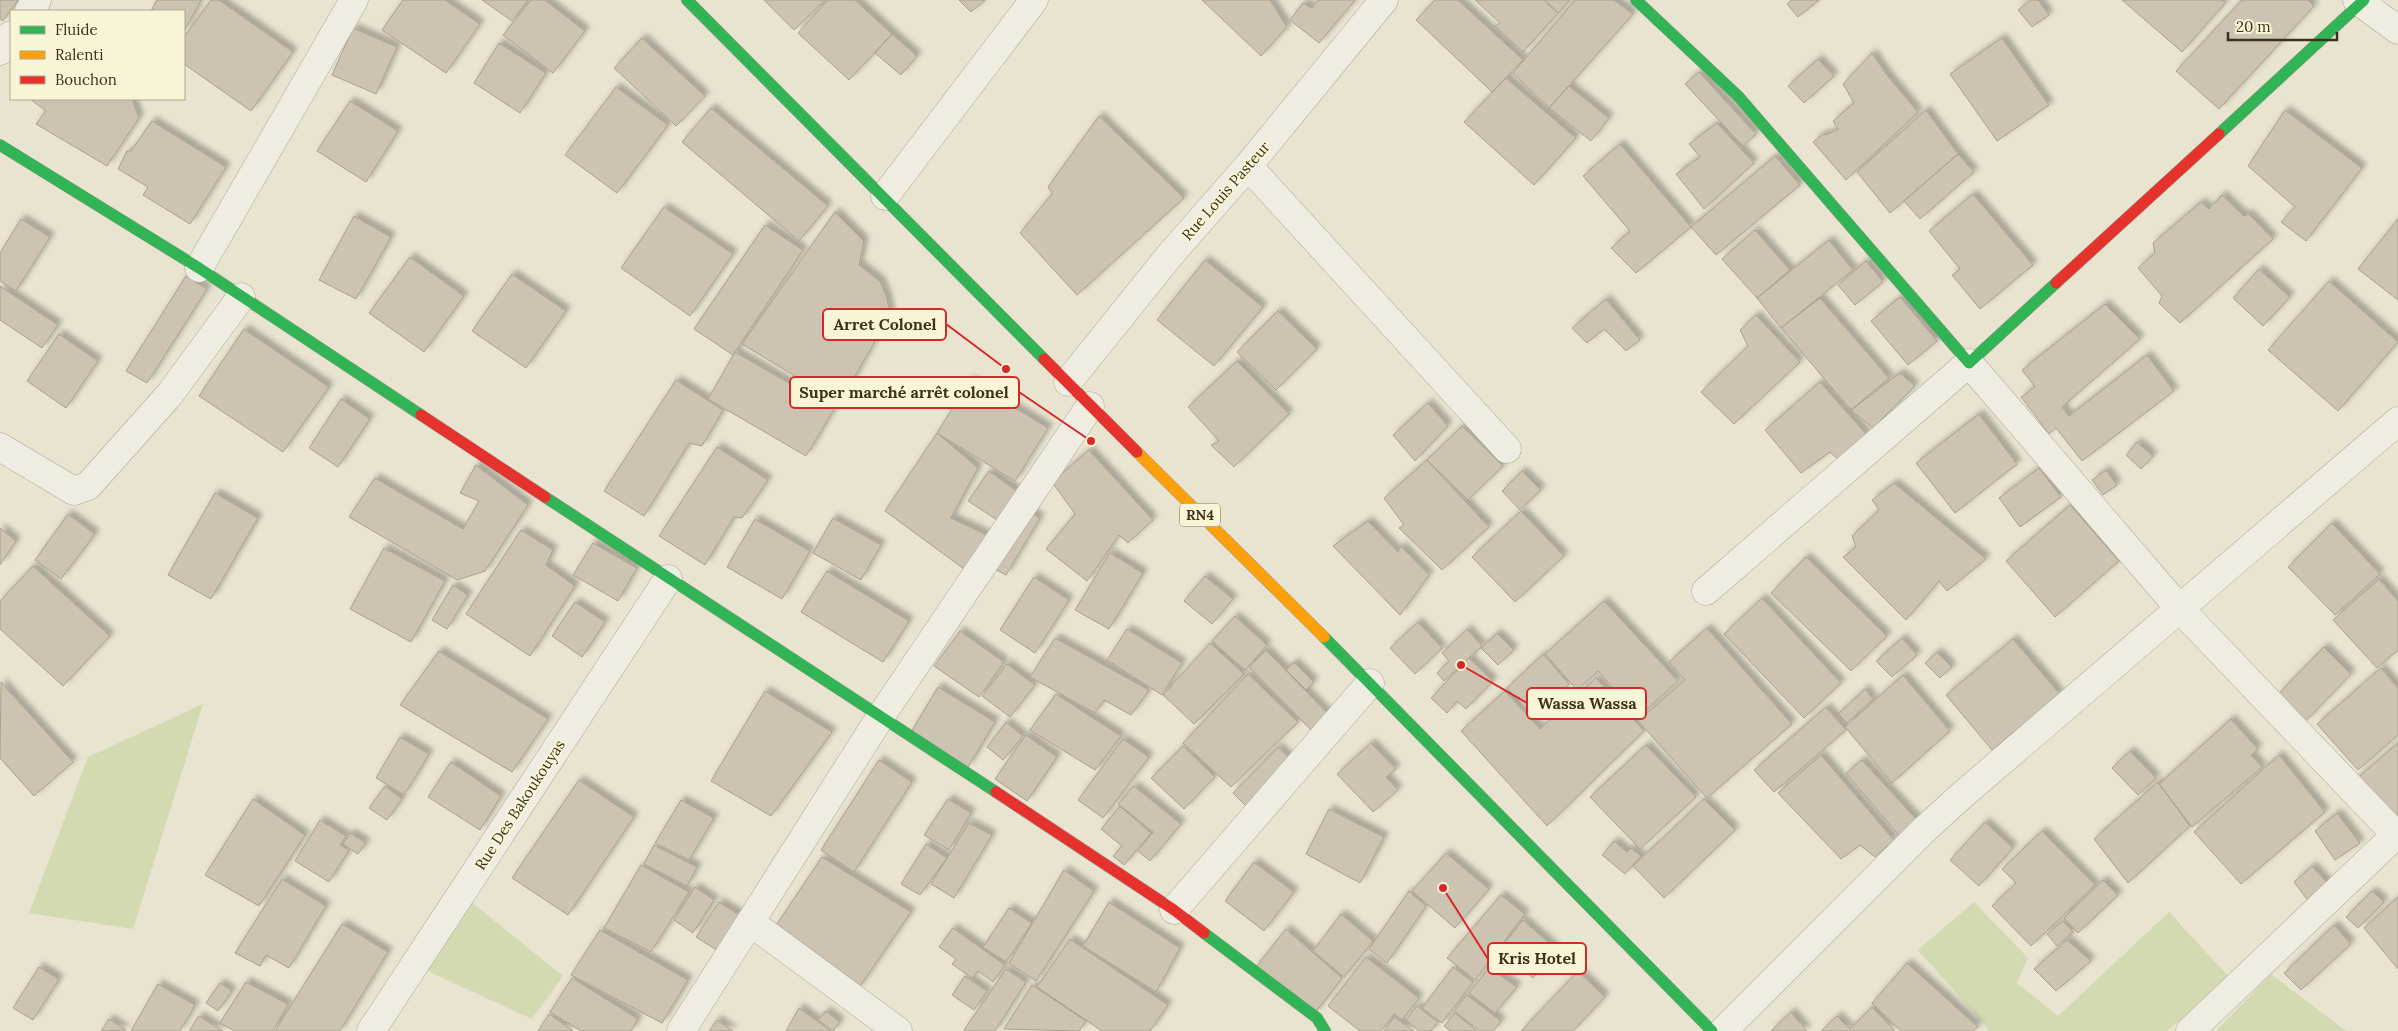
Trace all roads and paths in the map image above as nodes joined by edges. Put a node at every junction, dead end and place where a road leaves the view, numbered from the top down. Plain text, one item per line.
1 (354, 0) edge
2 (687, 0) edge
3 (1034, 0) edge
4 (1384, 0) edge
5 (1636, 0) edge
6 (2361, 1) edge
7 (2398, 30) edge
8 (10, 36) edge
9 (0, 51) edge
10 (0, 144) edge
11 (1248, 166) junction
12 (885, 196) junction
13 (199, 268) junction
14 (241, 297) junction
15 (1969, 363) junction
16 (1068, 382) junction
17 (1090, 406) junction
18 (2398, 421) edge
19 (0, 447) edge
20 (1507, 449) dead end
21 (668, 579) junction
22 (1706, 591) dead end
23 (2179, 608) junction
24 (1370, 683) junction
25 (881, 716) junction
26 (2397, 835) edge
27 (1174, 910) junction
28 (750, 922) junction
29 (371, 1031) edge
30 (681, 1031) edge
31 (898, 1031) edge
32 (1325, 1031) edge
33 (1712, 1031) edge
34 (1723, 1031) edge
35 (2190, 1031) edge

1 - 13 street
2 - 12 main road, RN4
3 - 12 street
4 - 11 street, Rue Louis Pasteur
5 - 15 main road
6 - 7 street
6 - 15 main road
8 - 9 street
10 - 13 main road
11 - 16 street, Rue Louis Pasteur
11 - 20 street
12 - 16 main road, RN4
13 - 14 main road
14 - 19 street
14 - 21 main road
15 - 22 street
15 - 23 street
16 - 17 main road, RN4
17 - 24 main road, RN4
17 - 25 street
18 - 23 street
21 - 25 main road
21 - 29 street, Rue Des Bakoukouyas
23 - 26 street
23 - 34 street
24 - 27 street
24 - 33 main road, RN4
25 - 27 main road
25 - 28 street
26 - 35 street
27 - 32 main road
28 - 30 street
28 - 31 street

